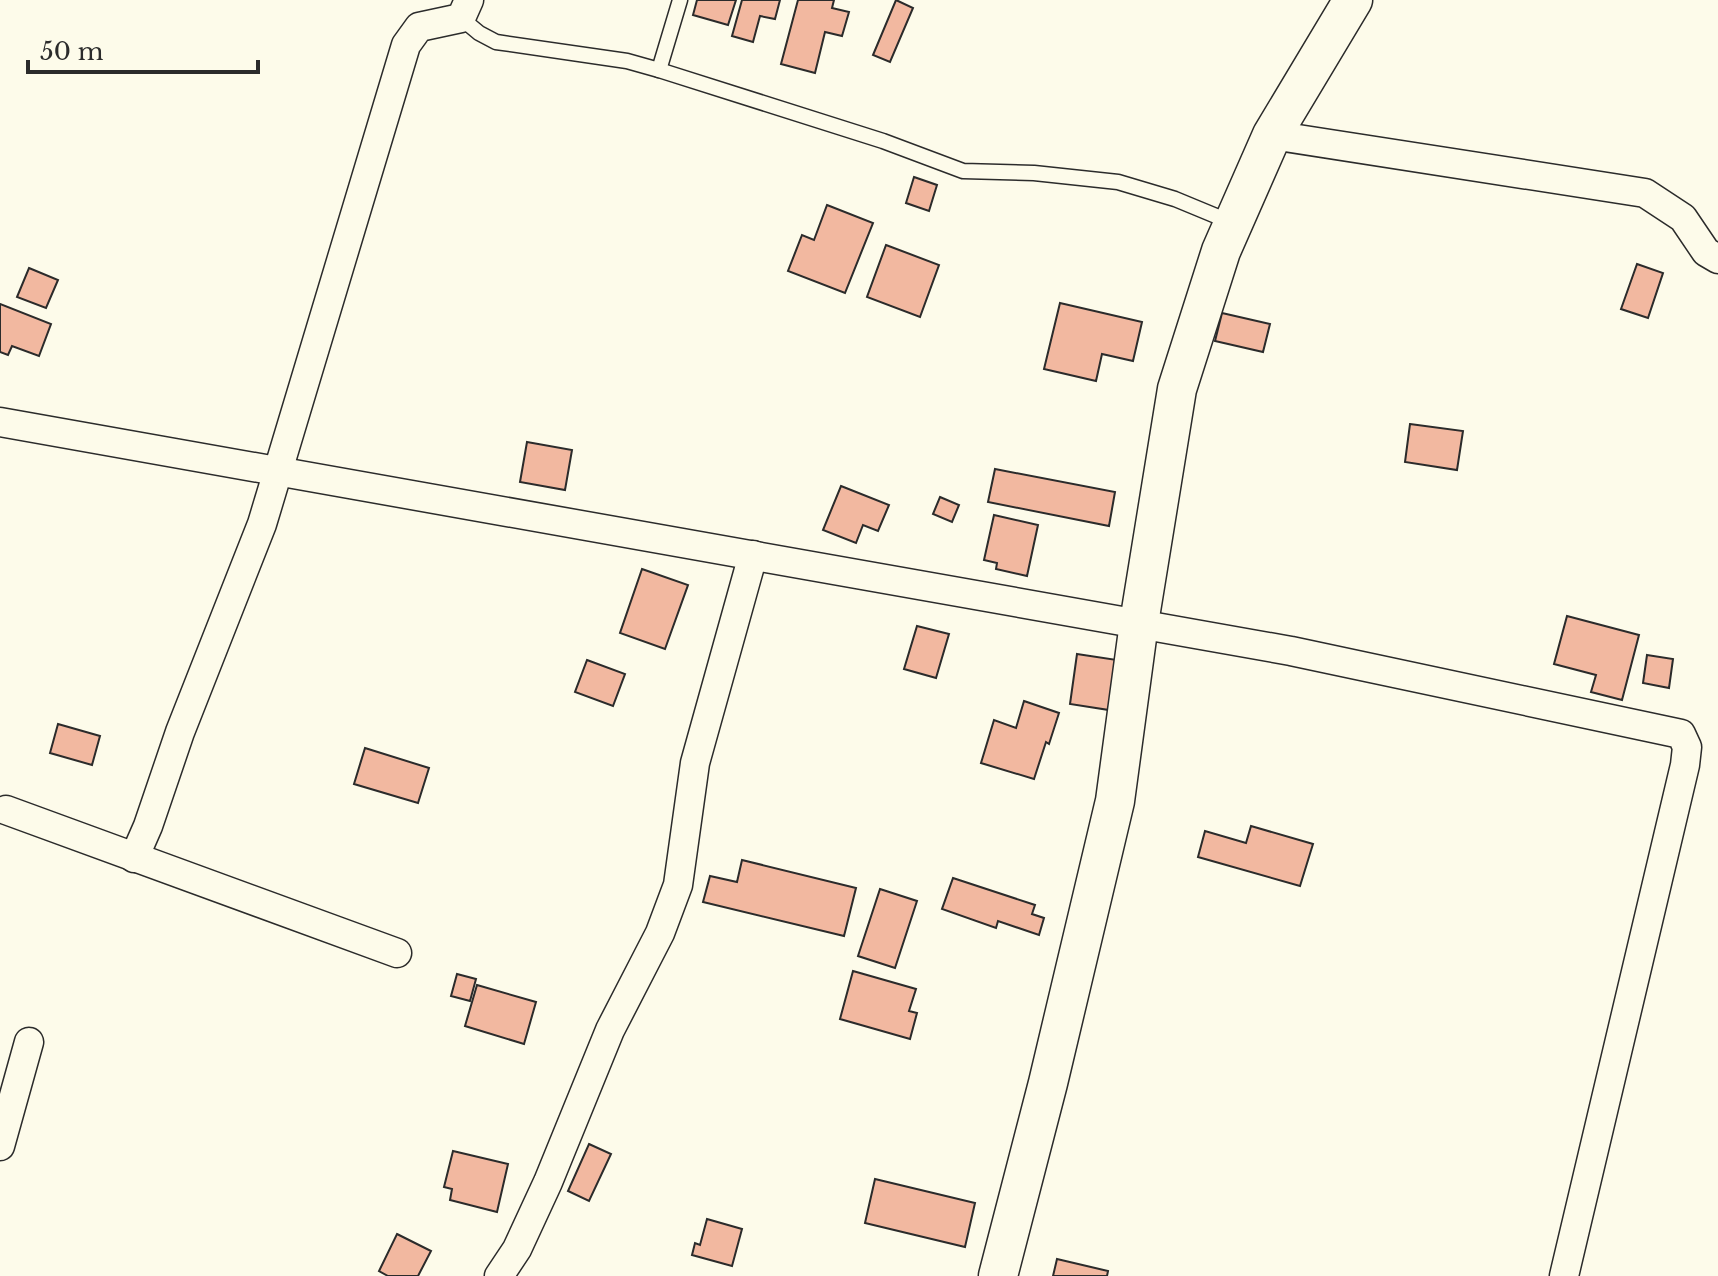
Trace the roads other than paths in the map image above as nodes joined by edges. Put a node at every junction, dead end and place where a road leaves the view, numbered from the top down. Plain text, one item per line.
1 (680, 0) edge
2 (1353, 0) edge
3 (465, 9) edge
4 (659, 70) junction
5 (1272, 135) junction
6 (1233, 223) junction
7 (1718, 259) edge
8 (0, 422) edge
9 (280, 471) junction
10 (753, 555) junction
11 (1139, 623) junction
12 (6, 810) dead end
13 (134, 858) junction
14 (397, 953) dead end
15 (29, 1042) dead end
16 (0, 1146) edge
17 (499, 1276) edge
18 (998, 1276) edge
19 (1564, 1276) edge

1 - 4 lane
2 - 5 street
3 - 4 lane
3 - 9 street
4 - 6 lane
5 - 6 street
5 - 7 street
6 - 11 street
8 - 9 street
9 - 10 street
9 - 13 street
10 - 11 street
10 - 17 street
11 - 18 street
11 - 19 street
12 - 13 street
13 - 14 street
15 - 16 street

